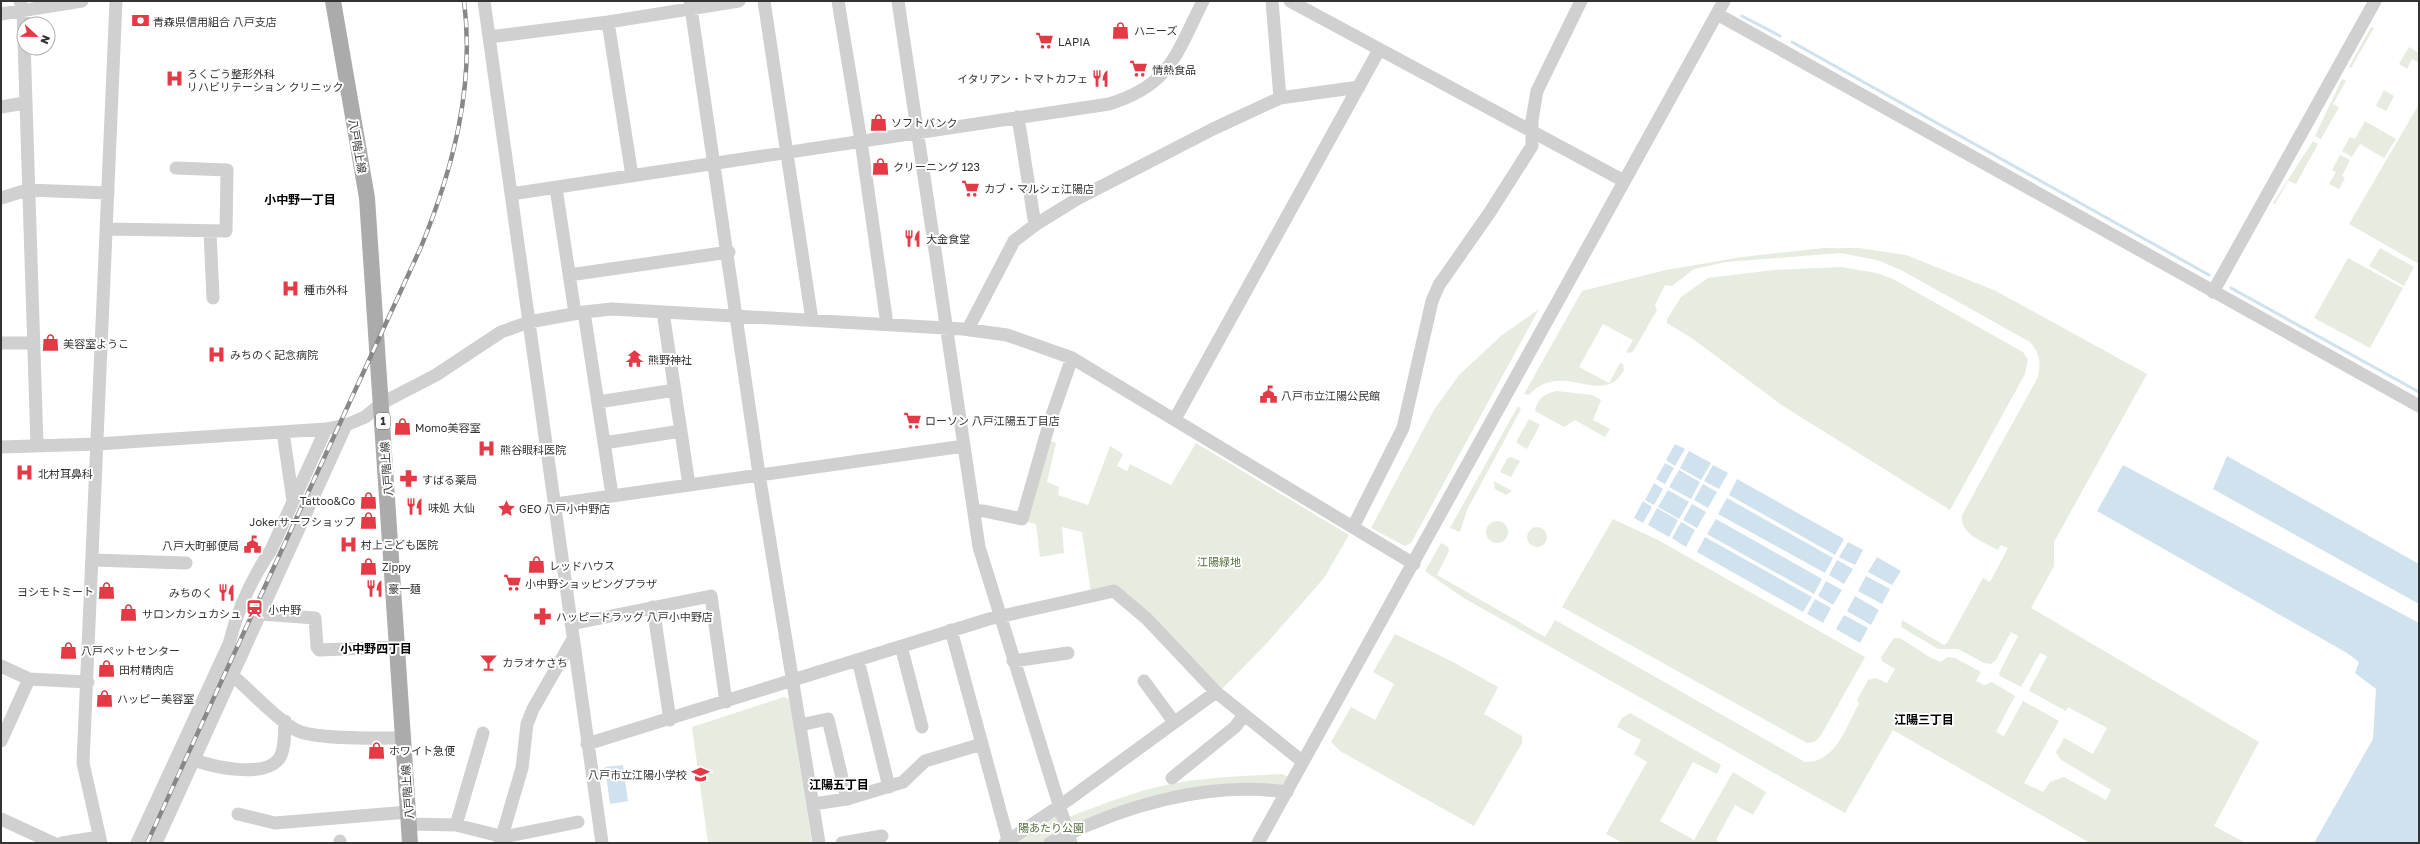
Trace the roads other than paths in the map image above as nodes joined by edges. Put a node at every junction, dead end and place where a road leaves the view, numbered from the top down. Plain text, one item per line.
1 (82, 1) edge
2 (116, 1) edge
3 (333, 1) edge
4 (484, 1) edge
5 (739, 1) edge
6 (764, 1) edge
7 (838, 1) edge
8 (898, 1) edge
9 (1203, 1) edge
10 (1272, 1) edge
11 (1290, 1) edge
12 (1581, 1) edge
13 (1724, 1) edge
14 (2375, 1) edge
15 (692, 5) edge
16 (21, 6) edge
17 (1, 14) edge
18 (1717, 14) junction
19 (608, 22) junction
20 (489, 37) junction
21 (1379, 50) junction
22 (1359, 87) junction
23 (1280, 98) junction
24 (24, 103) junction
25 (1, 106) edge
26 (1018, 117) junction
27 (1532, 132) junction
28 (918, 133) junction
29 (861, 141) junction
30 (787, 152) junction
31 (716, 163) junction
32 (176, 168) dead end
33 (632, 176) junction
34 (1624, 181) junction
35 (556, 188) junction
36 (27, 190) junction
37 (108, 193) junction
38 (511, 194) junction
39 (1, 198) edge
40 (1035, 224) junction
41 (106, 229) junction
42 (210, 231) junction
43 (728, 252) junction
44 (569, 275) junction
45 (2213, 292) junction
46 (213, 298) dead end
47 (579, 312) junction
48 (664, 312) junction
49 (738, 316) junction
50 (812, 320) junction
51 (529, 322) junction
52 (887, 324) junction
53 (947, 328) junction
54 (968, 329) junction
55 (33, 342) junction
56 (1, 343) edge
57 (1072, 358) junction
58 (675, 390) junction
59 (598, 402) junction
60 (382, 403) junction
61 (2419, 406) edge
62 (1175, 419) junction
63 (346, 425) junction
64 (326, 429) junction
65 (283, 432) junction
66 (681, 432) junction
67 (604, 443) junction
68 (97, 444) junction
69 (37, 445) junction
70 (964, 446) junction
71 (1, 447) edge
72 (759, 474) junction
73 (689, 486) junction
74 (612, 495) junction
75 (294, 501) junction
76 (556, 504) junction
77 (974, 511) junction
78 (1353, 527) junction
79 (92, 560) junction
80 (186, 563) dead end
81 (1414, 564) junction
82 (652, 607) junction
83 (261, 614) junction
84 (999, 616) junction
85 (571, 624) junction
86 (951, 630) junction
87 (573, 639) junction
88 (901, 646) junction
89 (397, 647) junction
90 (1068, 653) dead end
91 (858, 660) junction
92 (1013, 661) junction
93 (1, 666) edge
94 (233, 676) junction
95 (29, 679) junction
96 (794, 681) junction
97 (1144, 681) dead end
98 (88, 682) junction
99 (1216, 692) junction
100 (726, 702) junction
101 (1244, 715) junction
102 (670, 720) junction
103 (285, 721) junction
104 (1174, 722) junction
105 (800, 725) junction
106 (922, 727) dead end
107 (483, 733) dead end
108 (403, 738) junction
109 (1, 741) edge
110 (587, 744) junction
111 (982, 744) junction
112 (194, 760) junction
113 (1303, 762) junction
114 (1172, 778) dead end
115 (889, 787) junction
116 (1287, 792) junction
117 (847, 799) junction
118 (813, 804) junction
119 (1059, 806) junction
120 (238, 814) dead end
121 (408, 818) junction
122 (1, 819) edge
123 (578, 822) dead end
124 (456, 825) junction
125 (882, 836) dead end
126 (1070, 839) edge
127 (100, 840) edge
128 (500, 840) edge
129 (1006, 842) edge
130 (53, 843) edge
131 (62, 843) edge
132 (137, 843) edge
133 (156, 843) edge
134 (410, 843) edge
135 (602, 843) edge
136 (819, 843) edge
137 (842, 843) edge
138 (1050, 843) edge
139 (1258, 843) edge

1 - 16 street
2 - 37 street
3 - 60 main road, 八戸階上線 / 1
4 - 20 street
5 - 15 street
6 - 30 street
7 - 29 street
8 - 28 street
9 - 26 street
10 - 23 street
11 - 21 street
12 - 27 street
13 - 18 street
14 - 45 street
15 - 19 street
15 - 31 street
16 - 17 street
16 - 24 street
18 - 34 street
18 - 45 street
19 - 20 street
19 - 33 street
20 - 38 street
21 - 22 street
21 - 27 street
22 - 23 street
22 - 62 street
23 - 40 street
24 - 25 street
24 - 36 street
26 - 28 street
26 - 40 street
27 - 34 street
27 - 78 street
28 - 29 street
28 - 53 street
29 - 30 street
29 - 52 street
30 - 31 street
30 - 50 street
31 - 33 street
31 - 43 street
32 - 42 street
33 - 35 street
34 - 81 street
35 - 38 street
35 - 44 street
36 - 37 street
36 - 39 street
36 - 55 street
37 - 41 street
38 - 51 street
40 - 54 street
41 - 42 street
41 - 68 street
42 - 46 street
43 - 44 street
43 - 49 street
44 - 47 street
45 - 61 street
47 - 48 street
47 - 51 street
47 - 59 street
48 - 49 street
48 - 58 street
49 - 50 street
49 - 72 street
50 - 52 street
51 - 60 street
51 - 76 street
52 - 53 street
53 - 54 street
53 - 70 street
54 - 57 street
55 - 56 street
55 - 69 street
57 - 62 street
57 - 77 street
58 - 59 street
58 - 66 street
59 - 67 street
60 - 63 street
60 - 89 main road, 八戸階上線 / 1
62 - 78 street
63 - 64 street
63 - 83 street
64 - 65 street
64 - 75 street
65 - 68 street
65 - 75 street
66 - 67 street
66 - 73 street
67 - 74 street
68 - 69 street
68 - 79 street
69 - 71 street
70 - 72 street
70 - 77 street
72 - 73 street
72 - 96 street
73 - 74 street
74 - 76 street
75 - 132 street
76 - 85 street
77 - 84 street
78 - 81 street
79 - 80 street
79 - 98 street
81 - 113 street
82 - 85 street
82 - 100 street
82 - 102 street
83 - 89 street
83 - 94 street
84 - 86 street
84 - 92 street
84 - 99 street
85 - 87 street
86 - 88 street
86 - 111 street
87 - 110 street
87 - 128 street
88 - 91 street
88 - 106 street
89 - 108 main road, 八戸階上線 / 1
90 - 92 street
91 - 96 street
91 - 115 street
92 - 119 street
93 - 95 street
94 - 103 street
94 - 112 street
95 - 98 street
95 - 109 street
96 - 100 street
96 - 105 street
97 - 104 street
98 - 127 street
99 - 101 street
99 - 104 street
100 - 102 street
101 - 113 street
101 - 114 street
102 - 110 street
103 - 108 street
103 - 112 street
104 - 119 street
105 - 117 street
105 - 118 street
107 - 124 street
108 - 121 main road, 八戸階上線 / 1
110 - 135 street
111 - 115 street
111 - 129 street
112 - 133 street
113 - 116 street
115 - 117 street
116 - 126 street
116 - 139 street
117 - 118 street
118 - 136 street
119 - 126 street
119 - 129 street
120 - 121 street
121 - 124 street
121 - 134 main road, 八戸階上線 / 1
122 - 130 street
123 - 128 street
124 - 128 street
125 - 137 street
126 - 138 street
127 - 131 street

